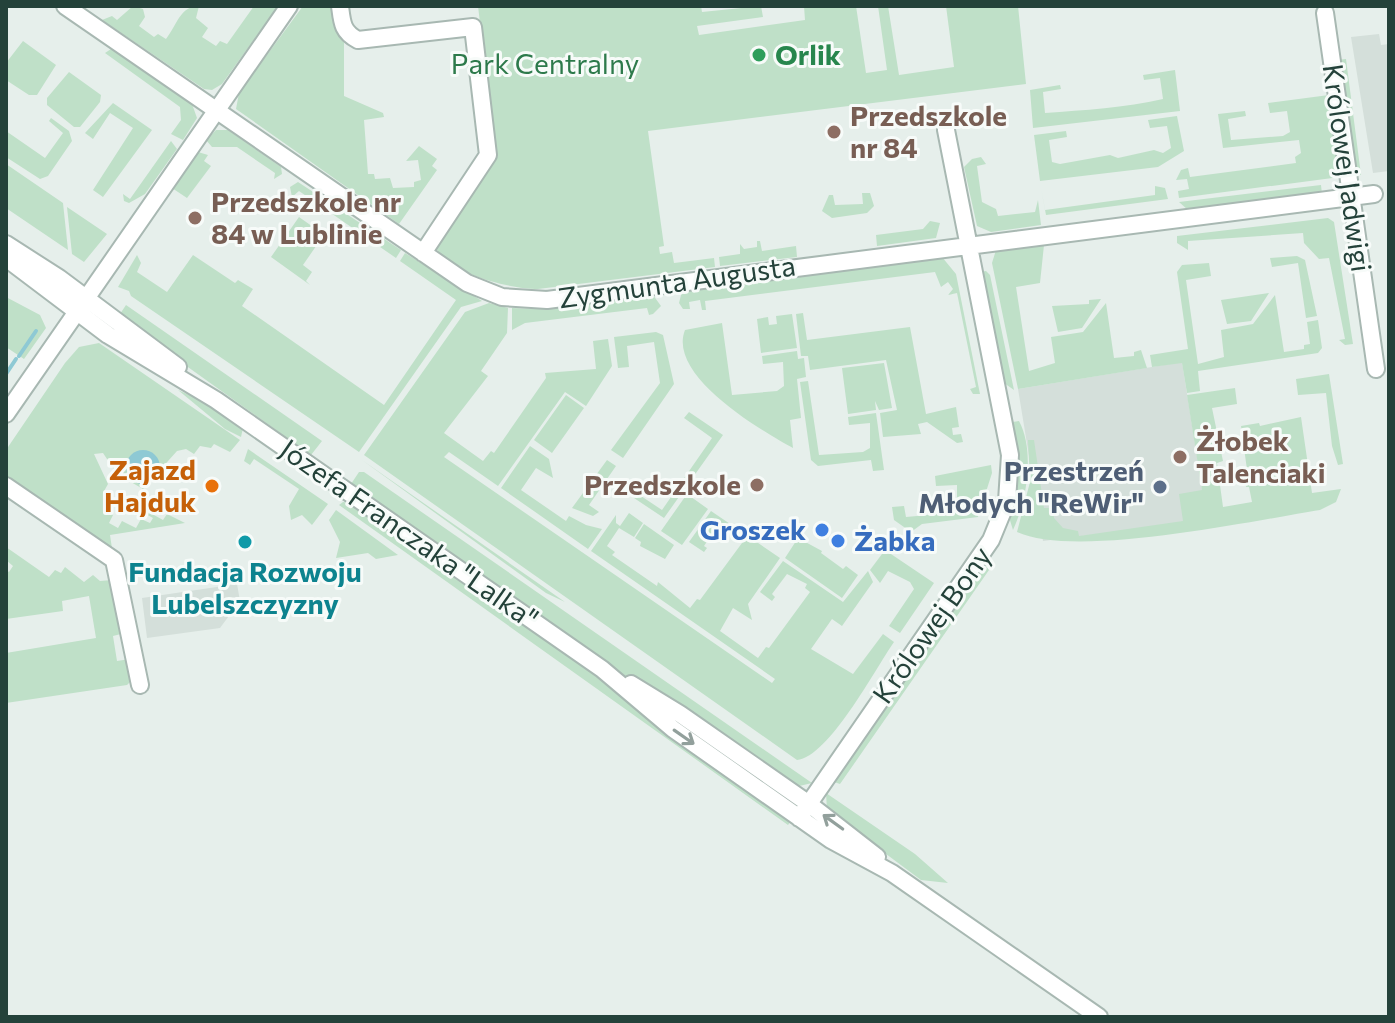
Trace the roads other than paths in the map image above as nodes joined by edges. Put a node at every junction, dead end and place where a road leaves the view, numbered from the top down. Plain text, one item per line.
1 (65, 6) edge
2 (289, 6) edge
3 (340, 6) edge
4 (1325, 13) dead end
5 (217, 109) junction
6 (946, 130) dead end
7 (1374, 194) dead end
8 (1350, 197) junction
9 (6, 244) edge
10 (969, 244) junction
11 (423, 253) junction
12 (6, 258) edge
13 (80, 304) junction
14 (1376, 369) dead end
15 (6, 414) edge
16 (6, 486) edge
17 (140, 685) dead end
18 (804, 811) junction
19 (1099, 1017) edge

1 - 5 street, Zygmunta Augusta
2 - 5 street
3 - 11 street
4 - 8 street, Królowej Jadwigi
5 - 11 street, Zygmunta Augusta
5 - 13 street
6 - 10 street, Królowej Bony
7 - 8 street, Zygmunta Augusta
8 - 10 street, Zygmunta Augusta
8 - 14 street, Królowej Jadwigi
9 - 13 street, Józefa Franczaka "Lalka"
10 - 11 street, Zygmunta Augusta
10 - 18 street, Królowej Bony
12 - 13 street, Józefa Franczaka "Lalka"
13 - 15 street
13 - 18 street, Józefa Franczaka "Lalka"
16 - 17 street
18 - 19 street, Józefa Franczaka "Lalka"

